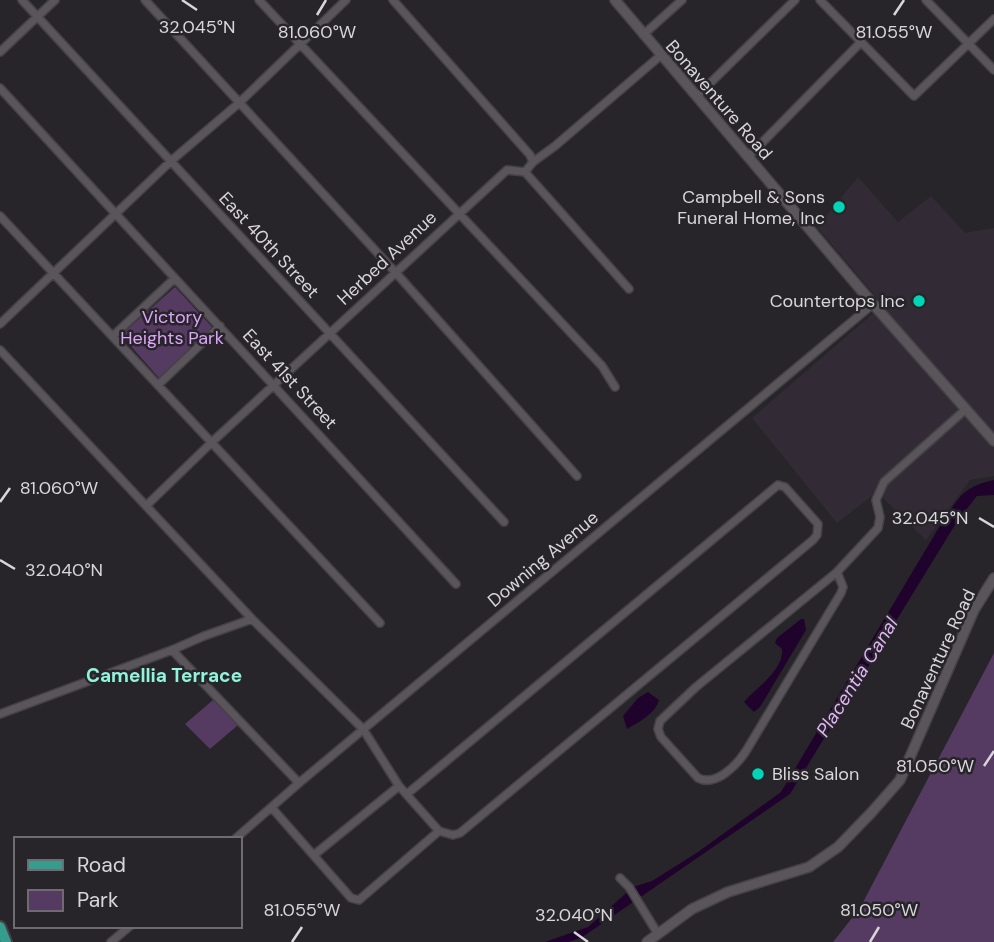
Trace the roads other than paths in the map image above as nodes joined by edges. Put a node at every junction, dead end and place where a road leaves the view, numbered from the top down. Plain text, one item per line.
1 (22, 0) edge
2 (55, 0) edge
3 (145, 0) edge
4 (259, 0) edge
5 (346, 0) edge
6 (393, 0) edge
7 (615, 0) edge
8 (682, 0) edge
9 (795, 0) edge
10 (820, 0) edge
11 (926, 0) edge
12 (37, 16) junction
13 (994, 19) edge
14 (643, 36) junction
15 (968, 42) junction
16 (860, 43) junction
17 (300, 44) junction
18 (0, 52) edge
19 (660, 56) junction
20 (994, 70) edge
21 (0, 88) edge
22 (697, 96) junction
23 (239, 103) junction
24 (748, 158) junction
25 (171, 161) junction
26 (533, 162) junction
27 (525, 172) junction
28 (116, 214) junction
29 (457, 214) junction
30 (0, 216) edge
31 (396, 272) junction
32 (53, 274) junction
33 (174, 279) junction
34 (629, 289) dead end
35 (873, 304) junction
36 (0, 324) edge
37 (220, 326) junction
38 (330, 334) junction
39 (113, 337) junction
40 (0, 350) edge
41 (273, 384) junction
42 (158, 385) junction
43 (615, 387) dead end
44 (966, 409) junction
45 (994, 440) edge
46 (212, 442) junction
47 (577, 476) dead end
48 (147, 505) junction
49 (505, 522) dead end
50 (837, 572) junction
51 (994, 578) edge
52 (456, 584) dead end
53 (252, 620) junction
54 (380, 622) dead end
55 (172, 650) junction
56 (0, 714) edge
57 (363, 729) junction
58 (299, 783) junction
59 (399, 786) junction
60 (407, 794) junction
61 (272, 808) junction
62 (439, 831) junction
63 (237, 837) edge
64 (314, 855) junction
65 (620, 878) dead end
66 (0, 927) edge
67 (128, 928) edge
68 (659, 933) junction
69 (6, 942) edge
70 (111, 942) edge
71 (647, 942) edge

1 - 12 street, East 40th Street
2 - 12 street
3 - 23 street
4 - 17 street
5 - 17 street
6 - 26 street
7 - 14 street, Bonaventure Road
8 - 14 street
9 - 22 street
10 - 16 street
11 - 15 street
12 - 18 street
12 - 25 street, East 40th Street
13 - 15 street
14 - 19 street, Bonaventure Road
15 - 16 street
15 - 20 street
16 - 24 street
17 - 23 street
17 - 29 street
19 - 22 street, Bonaventure Road
19 - 26 street
21 - 28 street, East 41st Street
22 - 24 street, Bonaventure Road
23 - 25 street
23 - 31 street
24 - 35 street, Bonaventure Road
25 - 28 street
25 - 38 street, East 40th Street
26 - 27 street
27 - 29 street, Herbed Avenue
27 - 34 street
28 - 32 street
28 - 33 street, East 41st Street
29 - 31 street, Herbed Avenue
29 - 43 street
30 - 32 street
31 - 38 street, Herbed Avenue
31 - 47 street
32 - 36 street
32 - 39 street
33 - 37 street, East 41st Street
33 - 39 street
35 - 44 street, Bonaventure Road
35 - 57 street, Downing Avenue
37 - 41 street, East 41st Street
37 - 42 street
38 - 41 street, Herbed Avenue
38 - 49 street, East 40th Street
39 - 42 street
40 - 48 street
41 - 46 street, Herbed Avenue
41 - 52 street, East 41st Street
42 - 46 street
44 - 45 street, Bonaventure Road
44 - 50 street
46 - 48 street, Herbed Avenue
46 - 54 street
48 - 53 street
50 - 50 street
51 - 68 street, Bonaventure Road
53 - 55 street
53 - 57 street
55 - 56 street
55 - 58 street
57 - 58 street, Downing Avenue
57 - 59 street
58 - 61 street, Downing Avenue
59 - 60 street
59 - 64 street
60 - 62 street
60 - 62 street
61 - 63 street, Downing Avenue
61 - 64 street
62 - 64 street
65 - 68 street
66 - 69 main road
67 - 70 street
68 - 71 street, Bonaventure Road

